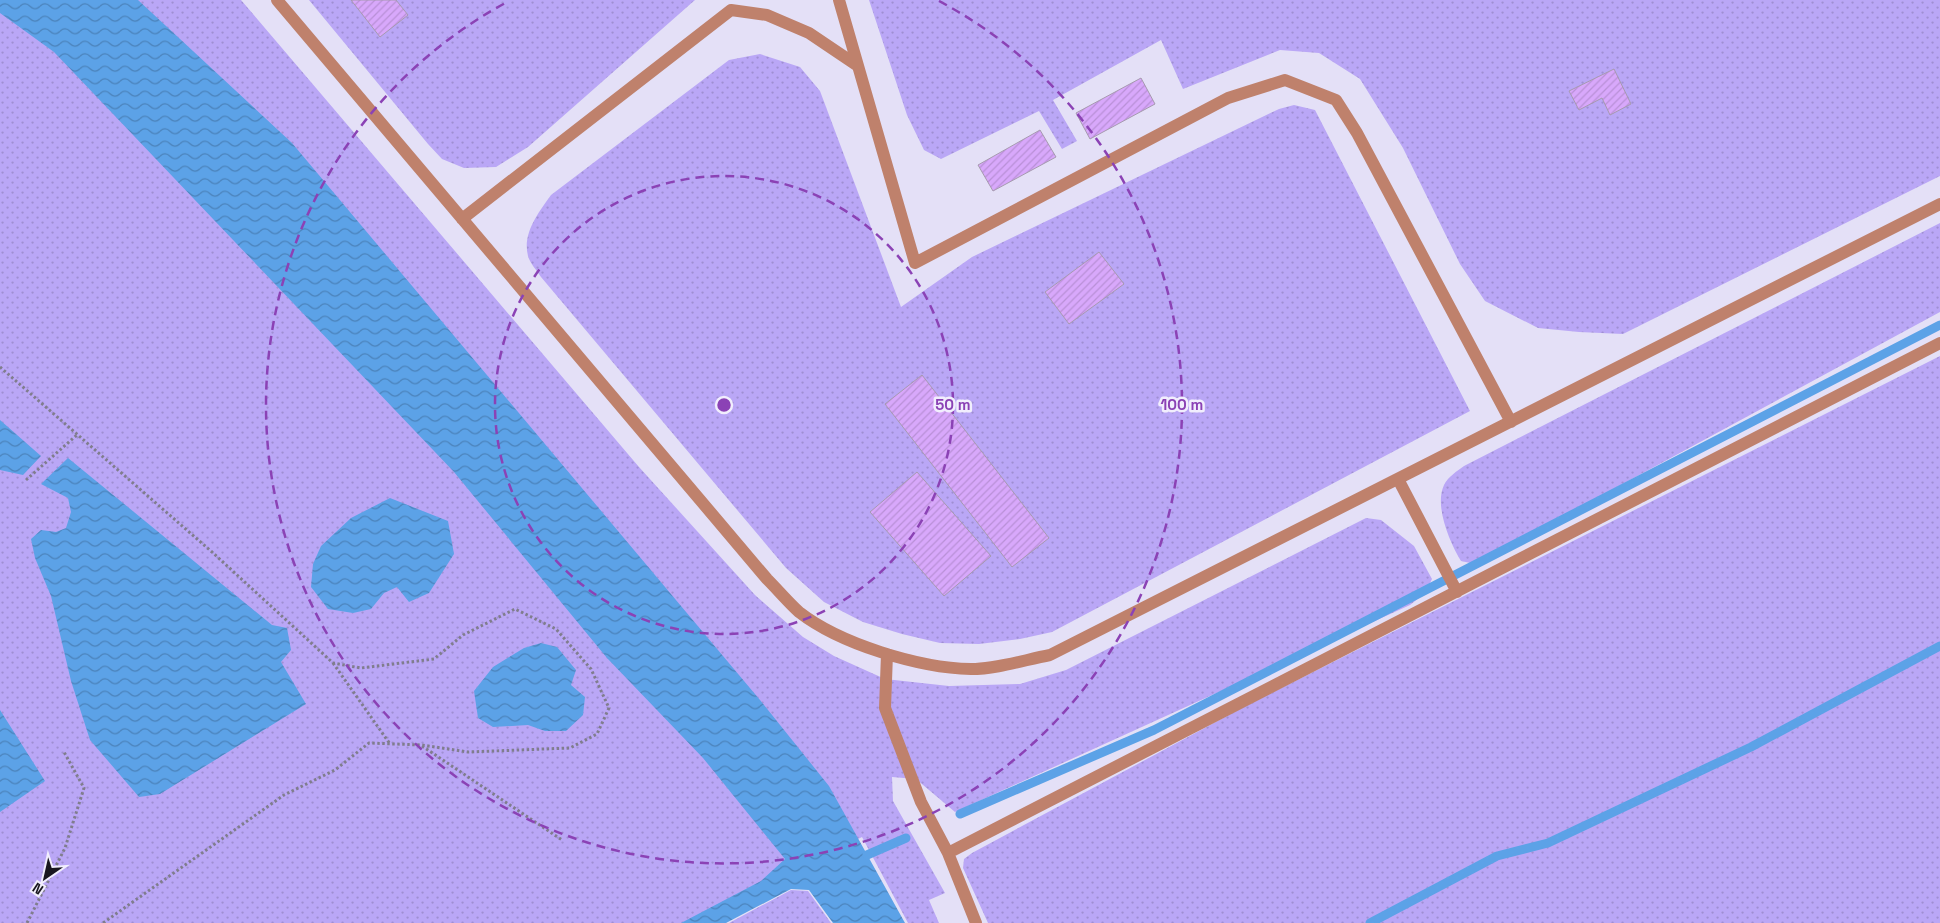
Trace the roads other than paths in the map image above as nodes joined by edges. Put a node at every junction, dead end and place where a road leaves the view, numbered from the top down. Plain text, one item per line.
1 (277, 0) edge
2 (839, 0) edge
3 (734, 5) edge
4 (858, 66) junction
5 (1940, 204) edge
6 (462, 220) junction
7 (1940, 343) edge
8 (1511, 422) junction
9 (1398, 479) junction
10 (1454, 586) junction
11 (887, 654) junction
12 (948, 853) junction
13 (976, 923) edge

1 - 6 lane
2 - 4 lane
3 - 4 lane
3 - 6 lane
4 - 8 lane
5 - 8 lane
6 - 11 lane
7 - 10 lane
8 - 9 lane
9 - 10 lane
9 - 11 lane
10 - 12 lane
11 - 12 lane
12 - 13 lane

